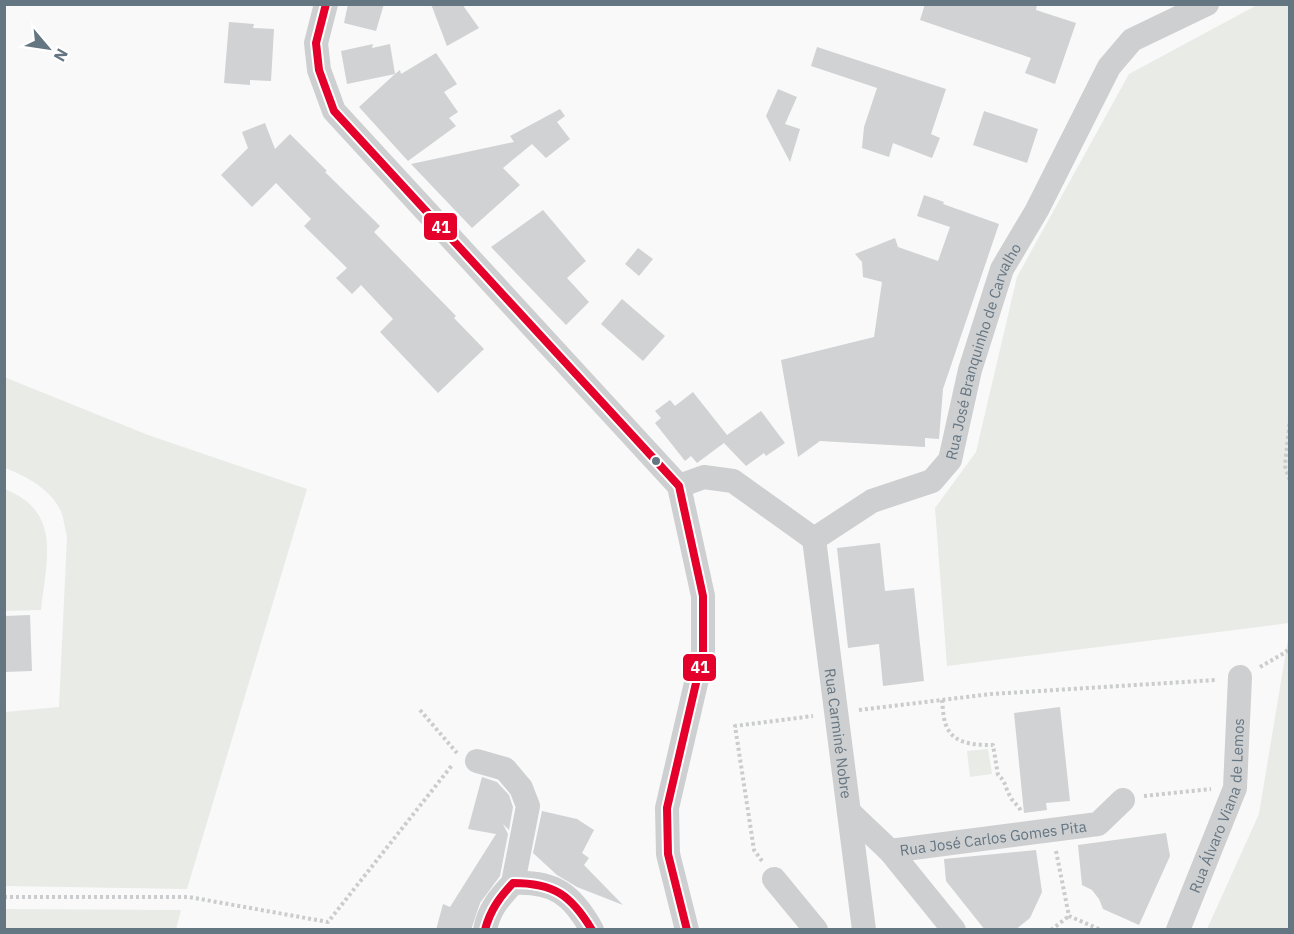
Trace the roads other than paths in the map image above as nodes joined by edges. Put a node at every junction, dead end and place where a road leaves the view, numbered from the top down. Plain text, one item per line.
1 (326, 4) edge
2 (1207, 4) edge
3 (679, 486) junction
4 (814, 538) junction
5 (1240, 677) road end
6 (477, 762) dead end
7 (1123, 800) dead end
8 (849, 812) junction
9 (890, 851) junction
10 (774, 879) road end
11 (513, 884) junction
12 (485, 930) edge
13 (592, 930) edge
14 (687, 930) edge
15 (816, 930) edge
16 (864, 930) edge
17 (954, 930) edge
18 (1178, 930) edge

1 - 3 street
2 - 4 street, Rua José Branquinho de Carvalho
3 - 4 street
3 - 14 street
4 - 8 street, Rua Carminé Nobre
5 - 18 street, Rua Álvaro Viana de Lemos
6 - 11 street
7 - 9 street, Rua José Carlos Gomes Pita
8 - 9 street
8 - 16 street, Rua Carminé Nobre
9 - 17 street
10 - 15 street
11 - 12 street
11 - 13 street

